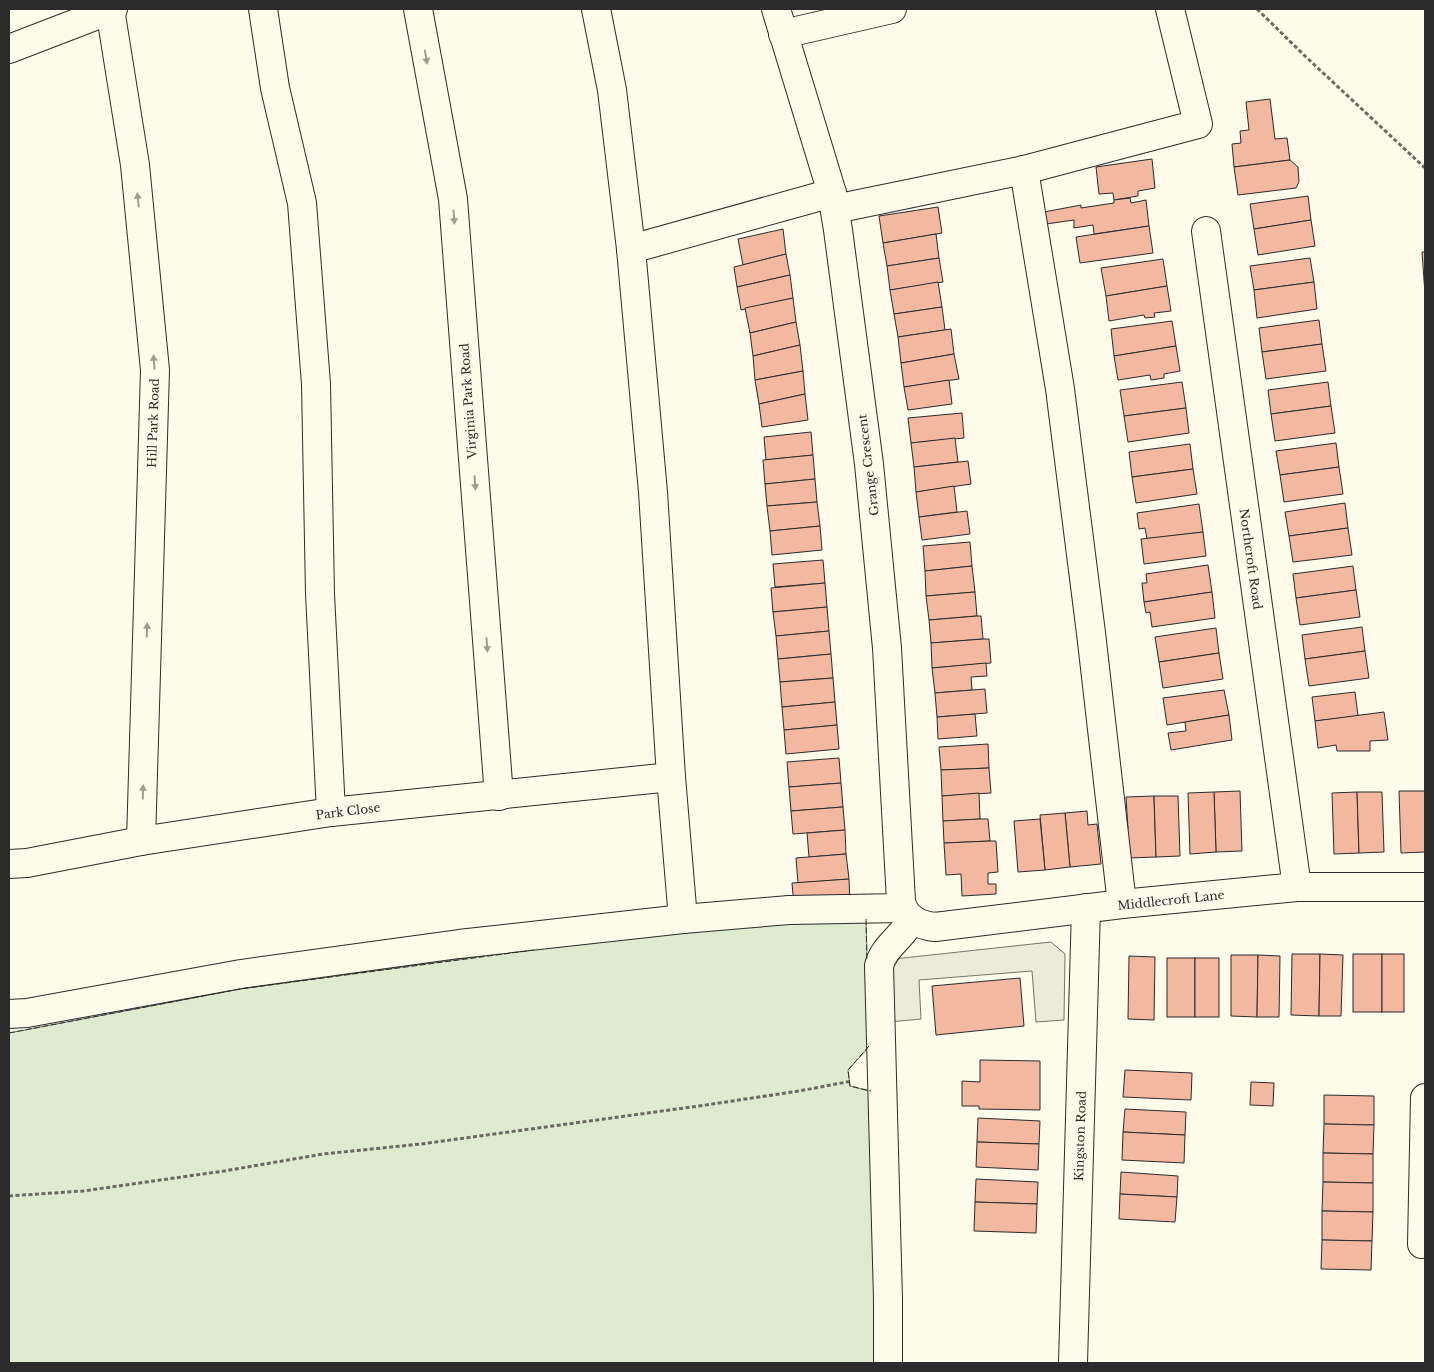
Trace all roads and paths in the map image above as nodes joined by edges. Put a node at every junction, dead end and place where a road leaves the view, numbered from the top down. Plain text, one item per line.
1 (112, 9) edge
2 (263, 9) edge
3 (418, 9) edge
4 (596, 9) edge
5 (892, 9) edge
6 (1170, 9) edge
7 (1257, 9) edge
8 (779, 21) edge
9 (9, 49) edge
10 (1425, 168) edge
11 (1024, 170) junction
12 (833, 201) junction
13 (1206, 231) dead end
14 (631, 249) junction
15 (672, 777) junction
16 (499, 796) junction
17 (331, 812) junction
18 (141, 841) junction
19 (18, 864) edge
20 (1297, 887) junction
21 (1425, 887) edge
22 (1122, 904) junction
23 (1086, 908) junction
24 (910, 917) junction
25 (683, 919) junction
26 (9, 1014) edge
27 (882, 1077) junction
28 (1425, 1098) edge
29 (9, 1196) edge
30 (1422, 1244) dead end
31 (888, 1363) edge
32 (1073, 1363) edge

1 - 9 street
18 -> 1 street, Hill Park Road
2 - 17 street
3 -> 16 street, Virginia Park Road
4 - 14 street
5 - 8 street
6 - 11 street
7 - 10 path
8 - 12 street, Grange Crescent
11 - 12 street
11 - 22 street
12 - 14 street
12 - 24 street, Grange Crescent
13 - 20 street, Northcroft Road
14 - 15 street
15 - 16 street, Park Close
15 - 25 street
16 - 17 street, Park Close
17 - 18 street, Park Close
18 - 19 street, Park Close
20 - 21 street, Middlecroft Lane
20 - 22 street, Middlecroft Lane
22 - 23 street, Middlecroft Lane
23 - 24 street, Middlecroft Lane
23 - 32 street, Kingston Road
24 - 25 street, Middlecroft Lane
24 - 27 street
25 - 26 street, Middlecroft Lane
27 - 29 path
27 - 31 street
28 - 30 street

